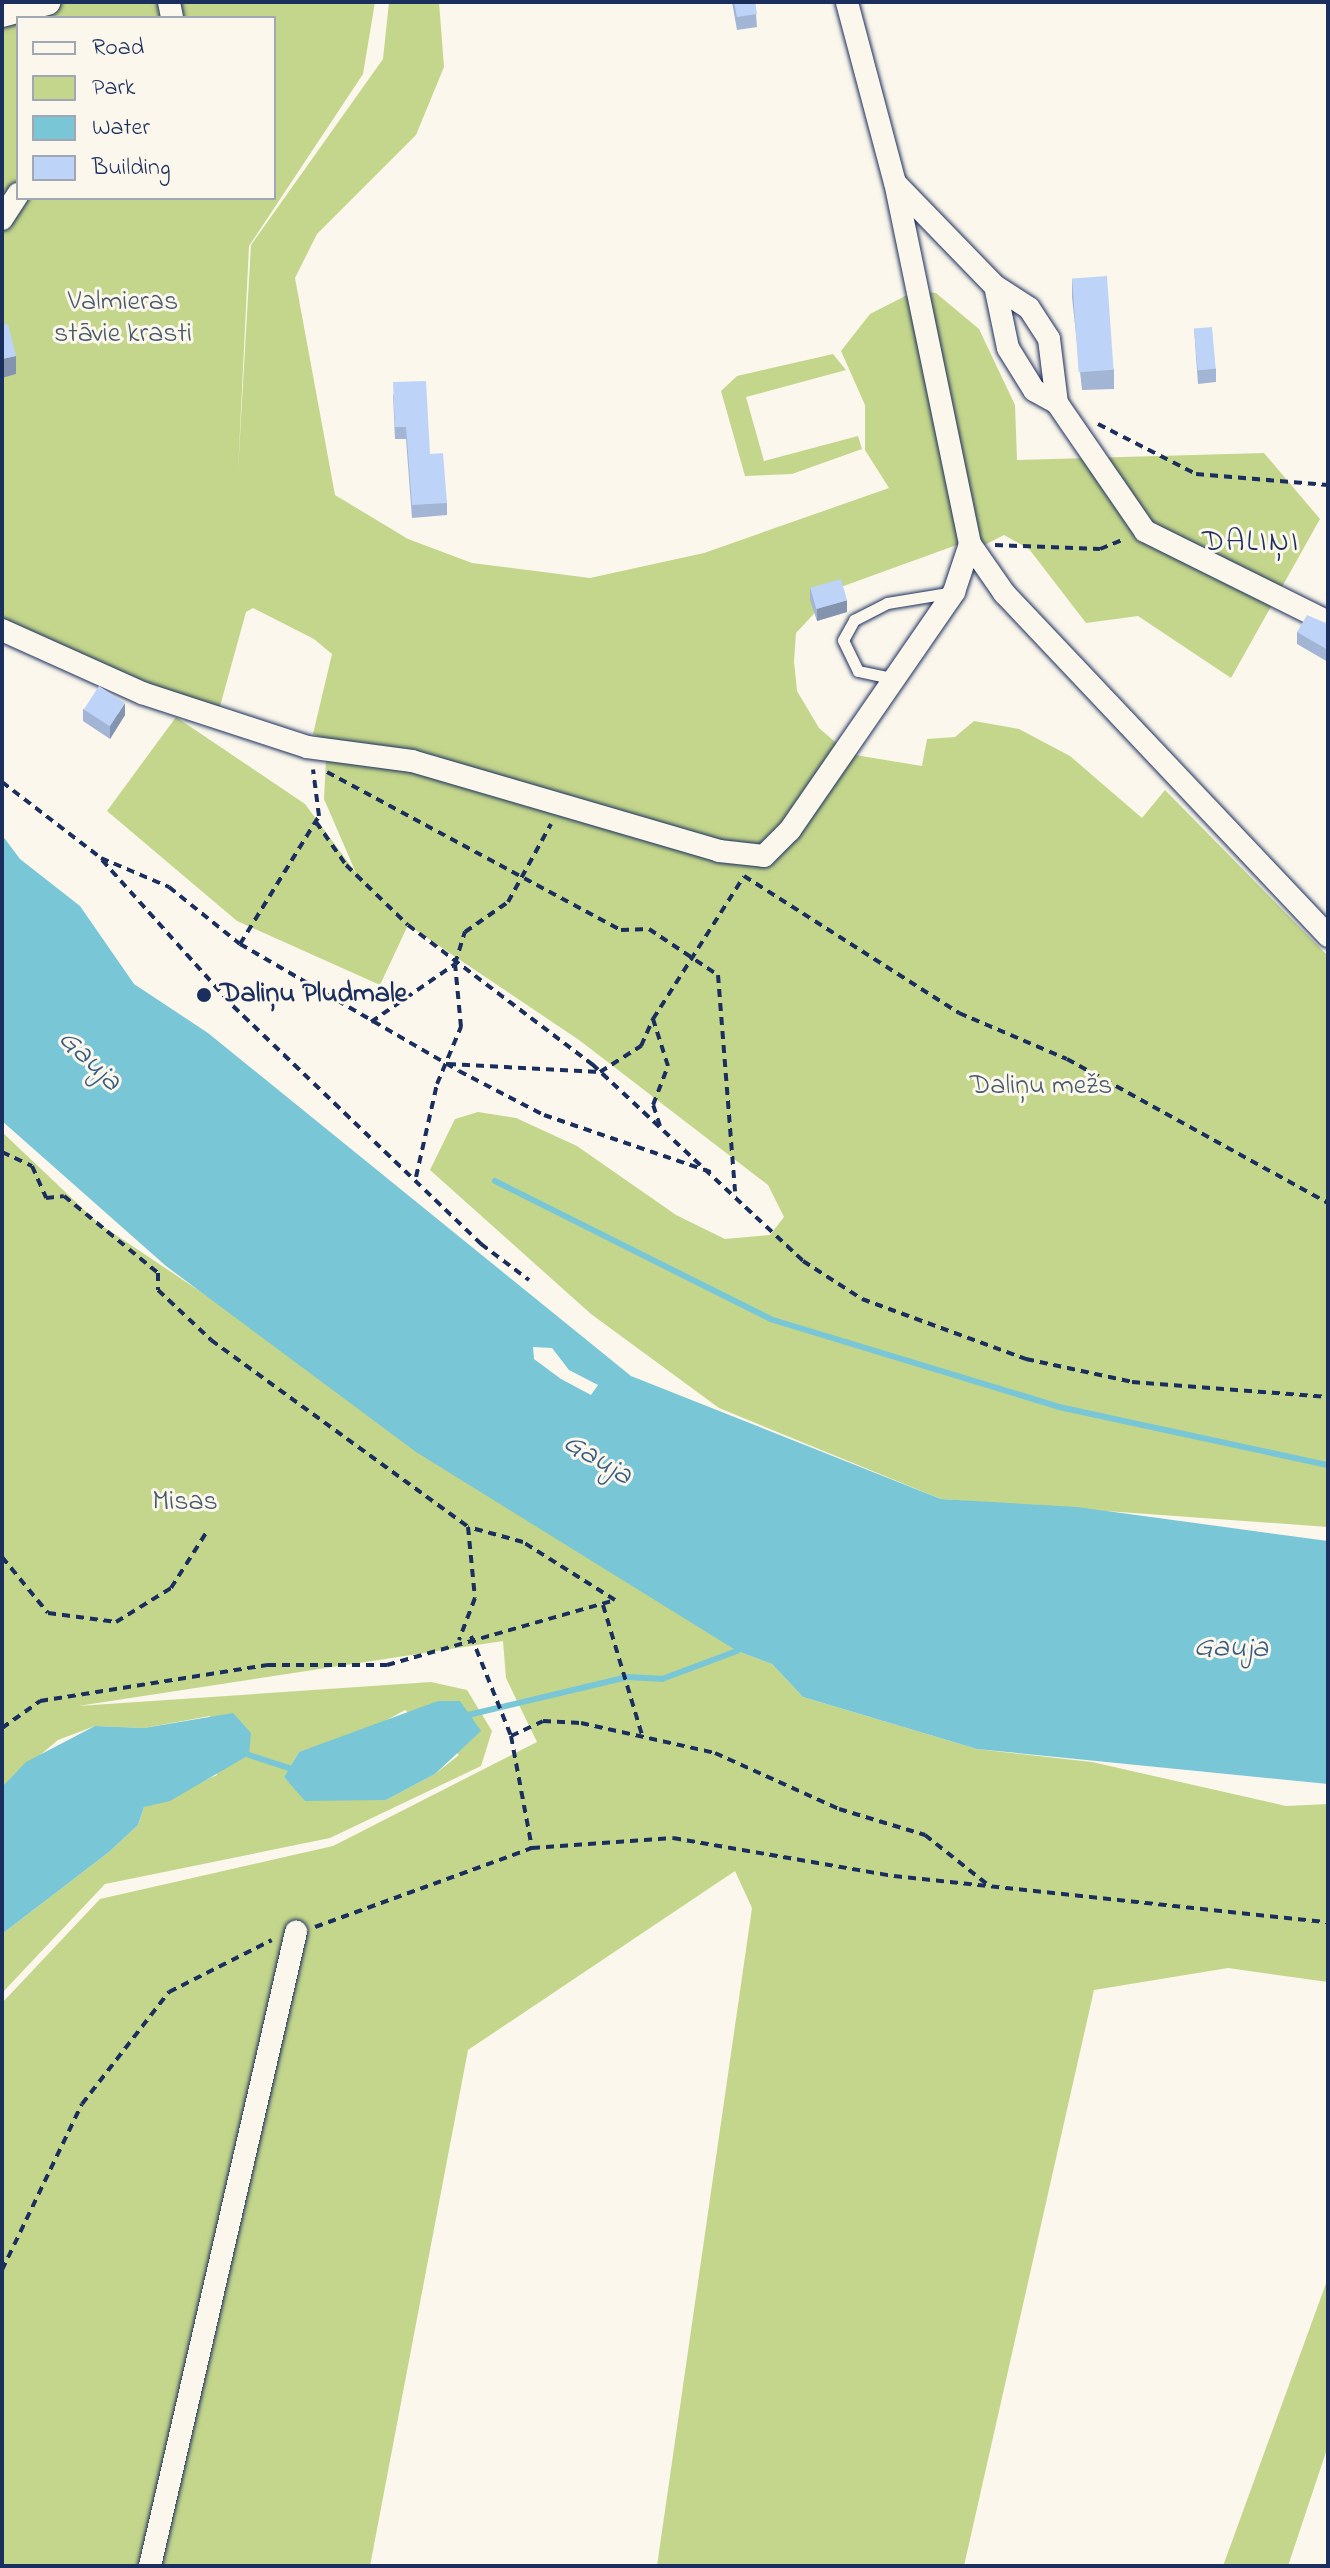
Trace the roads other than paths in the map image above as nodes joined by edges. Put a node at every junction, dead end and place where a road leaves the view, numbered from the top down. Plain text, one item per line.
1 (47, 2) edge
2 (847, 2) edge
3 (2, 14) edge
4 (895, 183) junction
5 (16, 197) edge
6 (2, 219) edge
7 (995, 286) junction
8 (1057, 403) junction
9 (970, 544) junction
10 (954, 592) junction
11 (1328, 622) edge
12 (2, 630) edge
13 (891, 678) junction
14 (1328, 936) edge
15 (296, 1932) road end
16 (150, 2566) edge

1 - 3 street
2 - 4 street
4 - 7 street
4 - 9 street
5 - 6 street
7 - 8 street
7 - 8 street
8 - 11 street
9 - 10 street
9 - 14 street
10 - 13 street
10 - 13 lane
12 - 13 street
15 - 16 street

